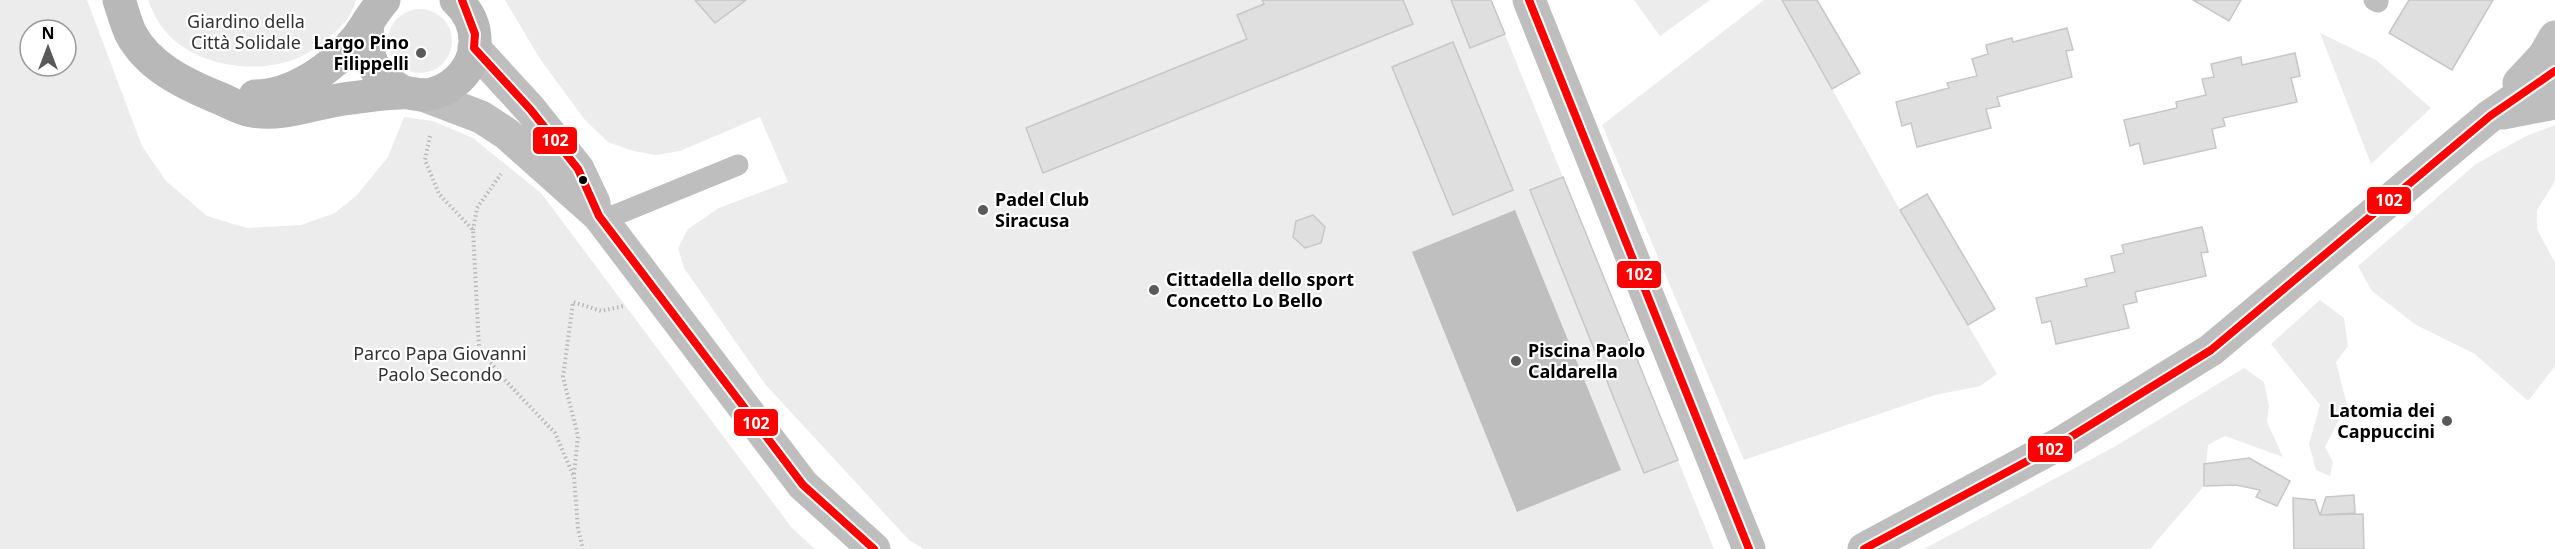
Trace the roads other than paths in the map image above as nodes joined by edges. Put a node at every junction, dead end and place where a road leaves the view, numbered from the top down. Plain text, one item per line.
1 (118, 0) edge
2 (1529, 0) edge
3 (461, 2) edge
4 (375, 8) edge
5 (2555, 37) edge
6 (474, 48) junction
7 (2555, 70) edge
8 (214, 96) junction
9 (423, 97) junction
10 (2555, 103) edge
11 (2490, 116) junction
12 (738, 165) dead end
13 (601, 218) junction
14 (874, 549) edge
15 (1749, 549) edge
16 (1864, 549) edge

1 - 8 street
2 - 15 street
3 - 6 street
4 - 8 street
4 - 9 street
5 - 11 street
6 - 9 street
6 - 13 street
7 - 11 street
8 - 9 street
9 - 13 street
10 - 11 street
11 - 16 street
12 - 13 lane
13 - 14 street

